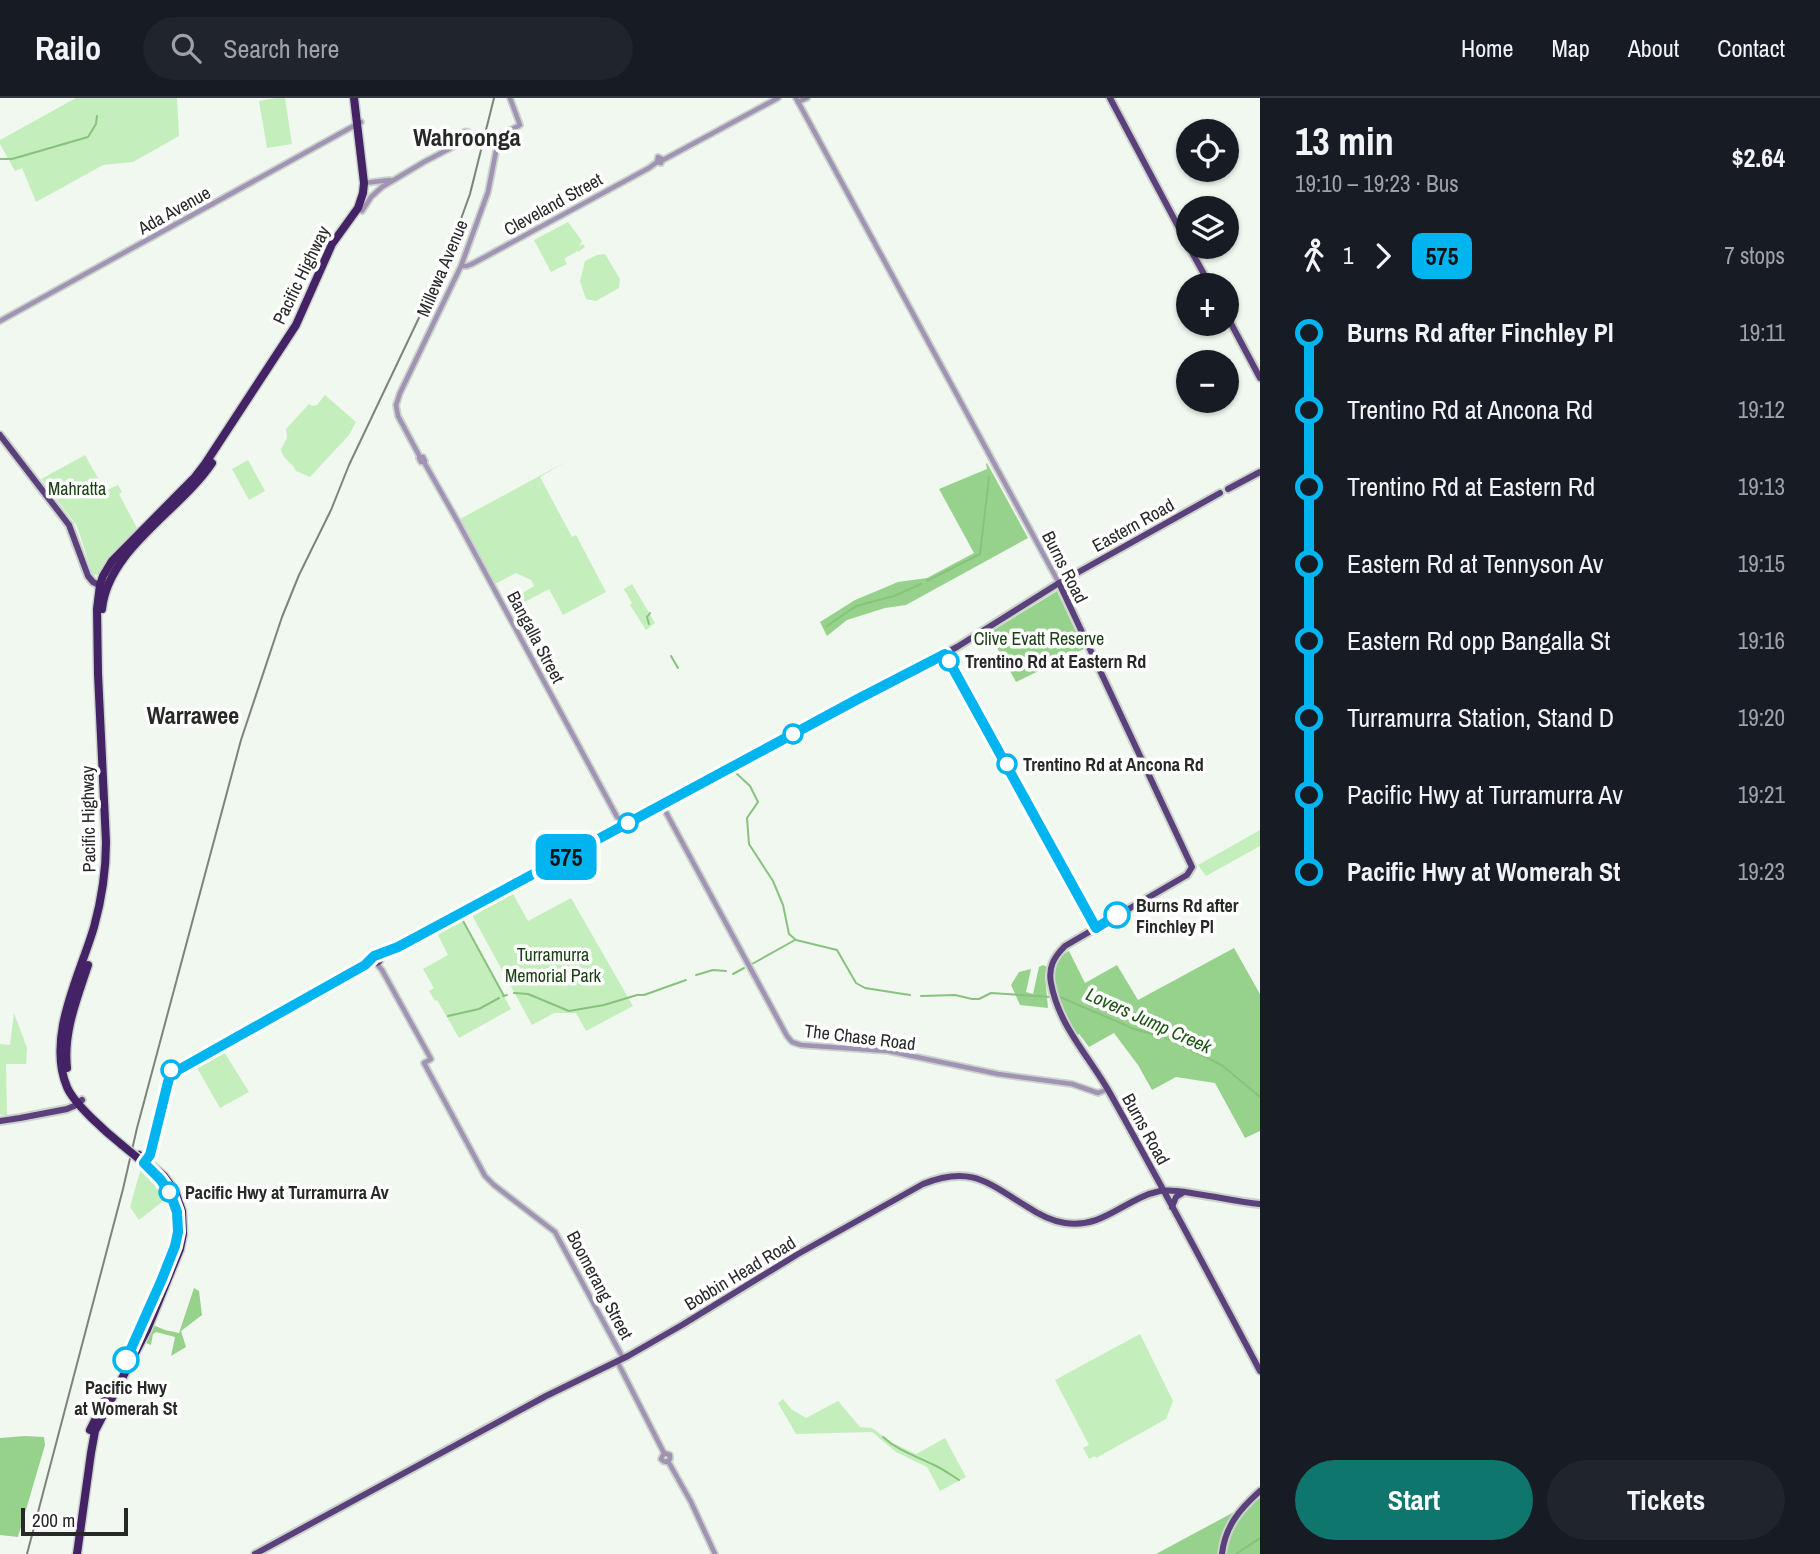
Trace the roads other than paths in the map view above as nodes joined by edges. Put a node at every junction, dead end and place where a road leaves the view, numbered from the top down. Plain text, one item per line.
1 (356, 98) edge
2 (510, 98) edge
3 (778, 98) edge
4 (807, 98) edge
5 (1110, 98) edge
6 (797, 100) edge
7 (359, 124) junction
8 (496, 137) junction
9 (394, 179) junction
10 (366, 183) junction
11 (362, 211) junction
12 (1176, 222) edge
13 (461, 265) junction
14 (0, 321) edge
15 (1238, 336) edge
16 (1260, 378) edge
17 (396, 405) joint
18 (0, 435) edge
19 (1260, 472) edge
20 (1059, 583) junction
21 (103, 587) junction
22 (662, 805) junction
23 (622, 826) junction
24 (377, 960) junction
25 (1108, 1089) junction
26 (80, 1102) junction
27 (0, 1121) edge
28 (142, 1160) junction
29 (1164, 1191) junction
30 (1184, 1192) junction
31 (1260, 1204) edge
32 (1172, 1207) junction
33 (620, 1360) junction
34 (1260, 1371) edge
35 (1260, 1491) edge
36 (75, 1554) edge
37 (255, 1554) edge
38 (715, 1554) edge
39 (1222, 1554) edge

1 - 7 highway, Pacific Highway
2 - 8 street
3 - 13 street, Cleveland Street
4 - 6 street
5 - 12 main road
6 - 20 street, Burns Road
7 - 10 highway, Pacific Highway
7 - 14 street, Ada Avenue
8 - 9 street, bridge
8 - 13 street, Millewa Avenue
9 - 10 street
9 - 11 street
10 - 11 highway, Pacific Highway
10 - 21 highway, Pacific Highway
11 - 21 highway, Pacific Highway
13 - 17 street, Millewa Avenue
15 - 16 main road
17 - 23 street, Bangalla Street
18 - 21 main road
19 - 20 main road, Eastern Road
20 - 22 main road, Eastern Road
20 - 25 main road, Burns Road
21 - 26 highway, Pacific Highway
22 - 23 main road, Eastern Road
22 - 25 street, The Chase Road
23 - 24 main road, Eastern Road
24 - 28 main road, Eastern Road
24 - 33 street, Boomerang Street
25 - 29 main road, Burns Road
26 - 27 main road
26 - 28 highway, Pacific Highway, bridge
28 - 36 highway, Pacific Highway
29 - 30 main road, Bobbin Head Road
29 - 32 main road, Burns Road
29 - 33 main road, Bobbin Head Road
30 - 31 main road, Bobbin Head Road
30 - 32 main road
32 - 34 main road, Burns Road
33 - 37 main road, Bobbin Head Road
33 - 38 street, Boomerang Street
35 - 39 main road

